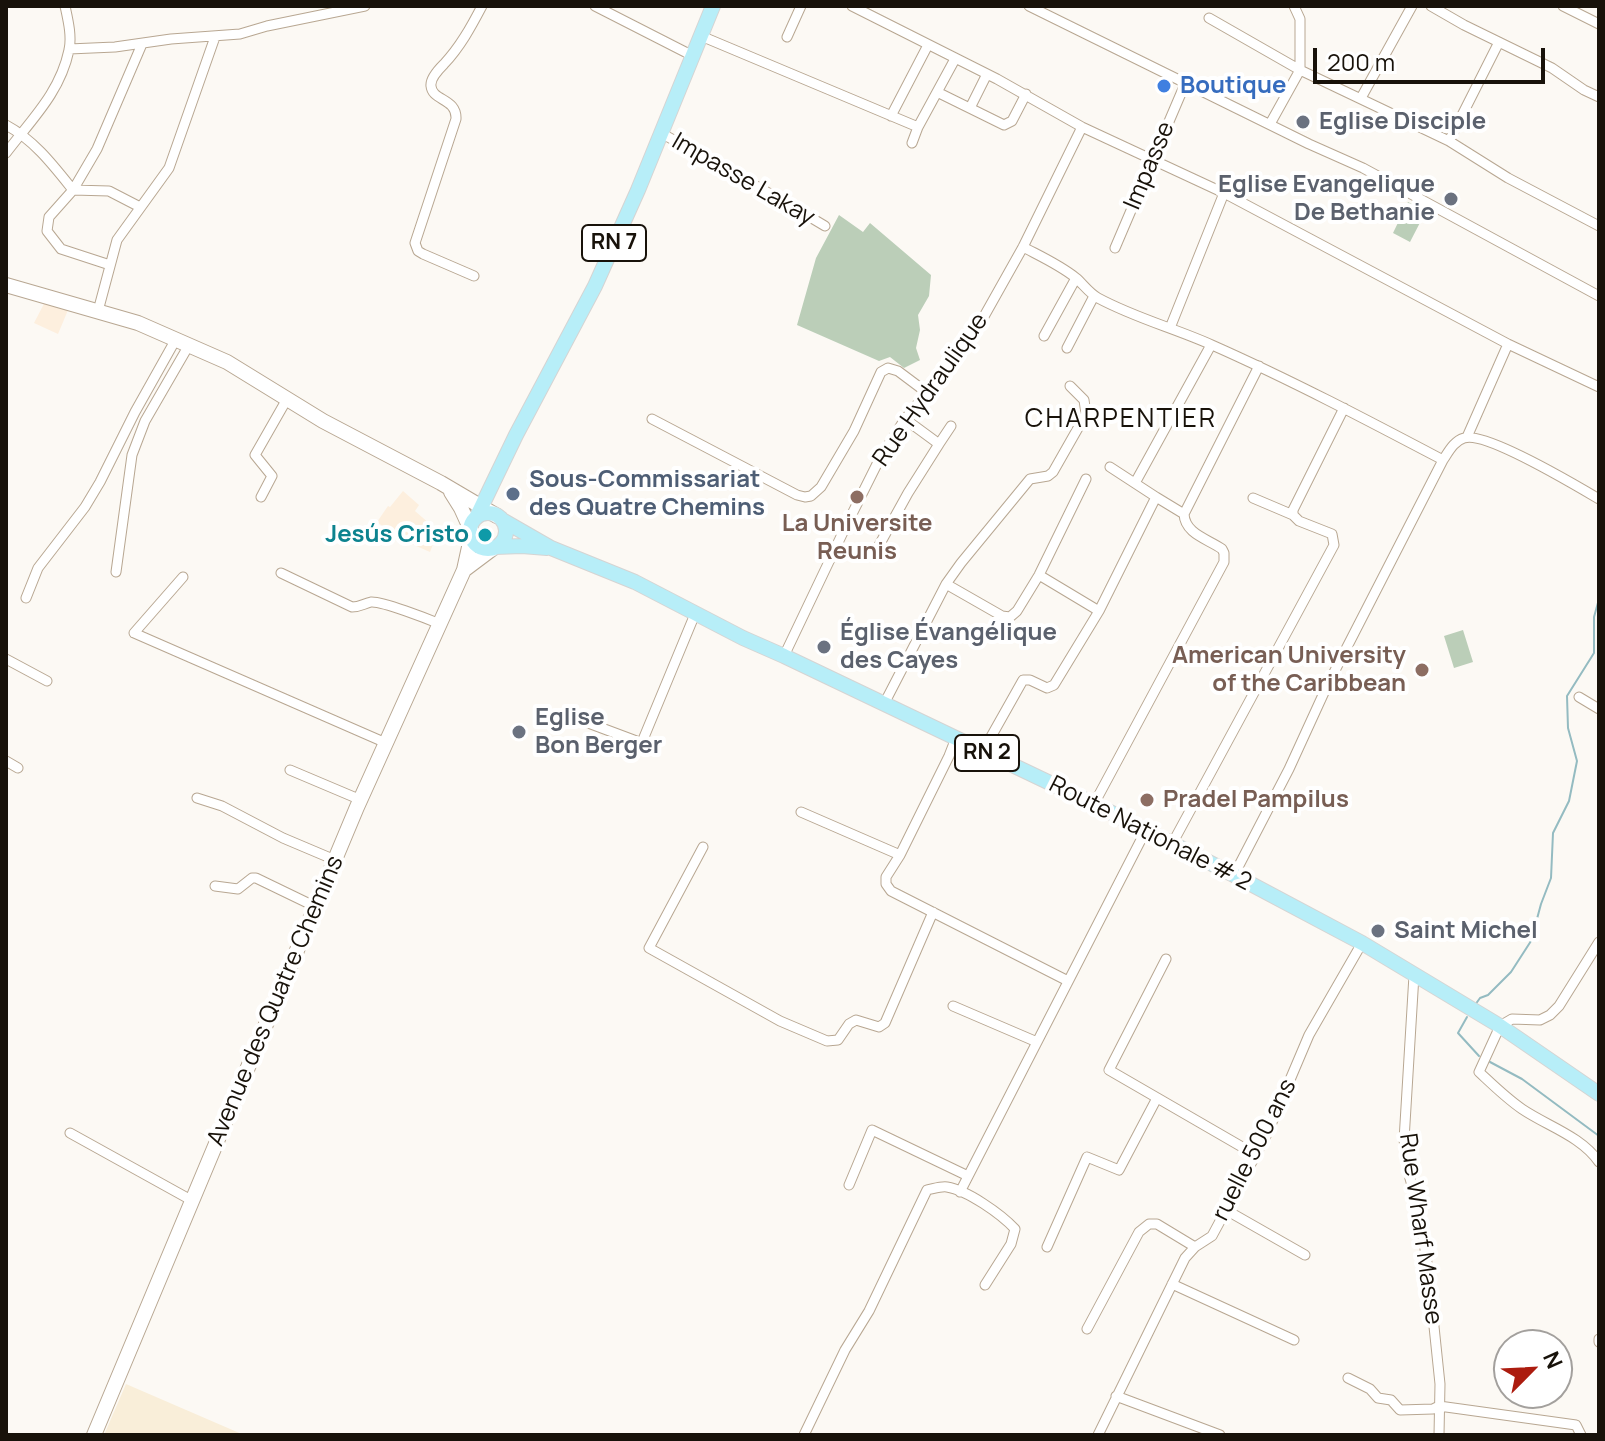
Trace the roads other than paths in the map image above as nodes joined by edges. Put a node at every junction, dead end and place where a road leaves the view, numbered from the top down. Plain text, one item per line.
1 (65, 6) edge
2 (365, 6) edge
3 (482, 6) edge
4 (595, 6) edge
5 (713, 6) edge
6 (801, 6) edge
7 (852, 6) edge
8 (1029, 6) edge
9 (1294, 6) edge
10 (1412, 6) edge
11 (1431, 6) edge
12 (1563, 6) edge
13 (1050, 11) edge
14 (1209, 18) dead end
15 (1599, 24) edge
16 (701, 36) junction
17 (215, 37) junction
18 (787, 37) dead end
19 (1499, 42) junction
20 (142, 44) junction
21 (928, 45) junction
22 (69, 49) junction
23 (693, 56) junction
24 (955, 59) junction
25 (1300, 70) junction
26 (987, 74) junction
27 (1185, 84) junction
28 (937, 92) junction
29 (1026, 94) junction
30 (1599, 97) edge
31 (1361, 98) junction
32 (970, 108) junction
33 (891, 116) junction
34 (1270, 124) junction
35 (6, 125) edge
36 (918, 127) junction
37 (1082, 127) junction
38 (21, 133) junction
39 (661, 133) junction
40 (1449, 141) junction
41 (912, 143) dead end
42 (6, 153) edge
43 (1152, 160) junction
44 (73, 190) junction
45 (1224, 193) junction
46 (140, 207) junction
47 (825, 226) dead end
48 (1599, 226) edge
49 (1023, 247) junction
50 (1115, 248) dead end
51 (110, 265) junction
52 (474, 276) dead end
53 (1076, 278) junction
54 (7, 288) edge
55 (1094, 296) junction
56 (1599, 296) edge
57 (98, 311) junction
58 (1170, 328) junction
59 (1044, 336) dead end
60 (182, 342) junction
61 (1508, 344) junction
62 (1211, 345) junction
63 (1067, 348) dead end
64 (1259, 366) junction
65 (1070, 386) dead end
66 (1599, 387) edge
67 (926, 392) junction
68 (287, 399) junction
69 (1344, 408) junction
70 (652, 419) dead end
71 (905, 419) junction
72 (951, 426) dead end
73 (1467, 437) junction
74 (939, 444) junction
75 (1443, 460) junction
76 (1110, 467) dead end
77 (499, 472) junction
78 (1086, 479) dead end
79 (1135, 483) junction
80 (449, 488) junction
81 (261, 497) dead end
82 (1156, 497) junction
83 (1253, 498) dead end
84 (1599, 499) edge
85 (1184, 514) junction
86 (1293, 515) junction
87 (500, 518) junction
88 (475, 523) junction
89 (494, 548) junction
90 (551, 548) junction
91 (877, 549) dead end
92 (464, 570) junction
93 (116, 572) dead end
94 (281, 573) dead end
95 (1039, 575) junction
96 (183, 577) dead end
97 (946, 584) junction
98 (26, 598) dead end
99 (1099, 611) junction
100 (695, 614) junction
101 (440, 624) junction
102 (784, 656) junction
103 (6, 659) edge
104 (47, 681) dead end
105 (1579, 697) dead end
106 (884, 704) junction
107 (1599, 709) edge
108 (575, 718) dead end
109 (956, 738) junction
110 (386, 743) junction
111 (983, 751) junction
112 (6, 761) edge
113 (18, 768) dead end
114 (290, 770) dead end
115 (197, 798) dead end
116 (361, 800) junction
117 (1094, 804) junction
118 (801, 812) dead end
119 (1146, 830) junction
120 (1172, 844) junction
121 (703, 847) dead end
122 (900, 855) junction
123 (335, 860) junction
124 (1234, 875) junction
125 (215, 886) dead end
126 (316, 907) junction
127 (933, 912) junction
128 (1599, 942) edge
129 (1362, 943) junction
130 (1166, 959) dead end
131 (1414, 975) junction
132 (1068, 981) junction
133 (953, 1006) dead end
134 (1500, 1026) junction
135 (1037, 1042) junction
136 (1599, 1094) edge
137 (1157, 1098) junction
138 (70, 1133) dead end
139 (1256, 1155) junction
140 (1599, 1162) edge
141 (968, 1176) junction
142 (849, 1185) dead end
143 (960, 1192) junction
144 (191, 1200) junction
145 (1226, 1210) junction
146 (1047, 1247) dead end
147 (1195, 1247) junction
148 (1305, 1255) dead end
149 (1172, 1284) junction
150 (985, 1285) dead end
151 (1087, 1329) dead end
152 (1294, 1340) dead end
153 (1348, 1378) dead end
154 (1116, 1396) junction
155 (1439, 1406) junction
156 (96, 1434) edge
157 (804, 1435) edge
158 (1098, 1435) edge
159 (1220, 1435) edge
160 (1439, 1435) edge
161 (1581, 1435) edge

1 - 22 street
2 - 17 street
3 - 52 street
4 - 23 street
5 - 16 main road, RN 7
6 - 18 street
7 - 21 street
8 - 13 street
9 - 25 street
10 - 31 street
11 - 19 street
12 - 15 street
13 - 27 street
14 - 25 street
16 - 23 main road, RN 7
16 - 33 street
17 - 20 street
17 - 46 street
19 - 30 street
19 - 40 street
20 - 22 street
20 - 44 street
21 - 24 street
21 - 33 street
22 - 38 street
23 - 39 main road, RN 7
24 - 26 street
24 - 28 street
25 - 31 street
25 - 34 street
26 - 29 street
26 - 32 street
27 - 34 street
27 - 43 street, Impasse
28 - 32 street
28 - 36 street
29 - 32 street
29 - 37 street
31 - 40 street
33 - 36 street
34 - 56 street
35 - 38 street
36 - 41 street
37 - 43 street
37 - 49 street, Rue Hydraulique
38 - 42 street
38 - 44 street
39 - 47 street, Impasse Lakay
39 - 77 main road, RN 7
40 - 48 street
43 - 45 street
43 - 50 street, Impasse
44 - 46 street
44 - 51 street
45 - 58 street
45 - 61 street
46 - 51 street
49 - 53 street
49 - 67 street, Rue Hydraulique
51 - 57 street
53 - 55 street
53 - 59 street
54 - 57 main road
55 - 58 street
55 - 63 street
57 - 60 main road
58 - 62 street
60 - 68 main road
60 - 93 street
60 - 98 street
61 - 66 street
61 - 73 street
62 - 64 street
62 - 79 street
64 - 69 street
64 - 85 street
65 - 97 street
67 - 70 street
67 - 71 street, Rue Hydraulique
68 - 80 main road
68 - 81 street
69 - 75 street
69 - 86 street
71 - 74 street
71 - 102 street, Rue Hydraulique
72 - 74 street
73 - 75 street
73 - 84 street
74 - 91 street
75 - 124 street
76 - 79 street
77 - 87 main road, RN 7
77 - 88 main road, RN 7
78 - 95 street
79 - 82 street
80 - 88 main road
80 - 88 main road
82 - 85 street
82 - 99 street
83 - 86 street
85 - 117 street
86 - 120 street
87 - 88 main road
87 - 89 main road
87 - 90 main road, Route Nationale # 2 / RN 2
88 - 89 main road
88 - 92 main road, Avenue des Quatre Chemins
89 - 90 main road, Route Nationale # 2 / RN 2
89 - 92 main road, Avenue des Quatre Chemins
90 - 100 main road, Route Nationale # 2 / RN 2
92 - 101 main road, Avenue des Quatre Chemins
94 - 101 street
95 - 97 street
95 - 99 street
96 - 110 street
97 - 106 street
99 - 111 street
100 - 102 main road, Route Nationale # 2 / RN 2
100 - 108 street
101 - 110 main road, Avenue des Quatre Chemins
102 - 106 main road, Route Nationale # 2 / RN 2
103 - 104 street
105 - 107 street
106 - 109 main road, Route Nationale # 2 / RN 2
109 - 111 main road, Route Nationale # 2 / RN 2
109 - 122 street
110 - 116 main road, Avenue des Quatre Chemins
111 - 117 main road, Route Nationale # 2 / RN 2
112 - 113 street
114 - 116 street
115 - 123 street
116 - 123 main road, Avenue des Quatre Chemins
117 - 119 main road, Route Nationale # 2 / RN 2
118 - 122 street
119 - 120 main road, Route Nationale # 2 / RN 2
119 - 132 street
120 - 124 main road, Route Nationale # 2 / RN 2
121 - 127 street
122 - 127 street
123 - 126 main road, Avenue des Quatre Chemins
124 - 129 main road, Route Nationale # 2 / RN 2
125 - 126 street
126 - 144 main road, Avenue des Quatre Chemins
127 - 132 street
128 - 134 street
129 - 131 main road, Route Nationale # 2 / RN 2
129 - 139 street, ruelle 500 ans
130 - 137 street
131 - 134 main road, Route Nationale # 2 / RN 2
131 - 155 street, Rue Wharf Masse
132 - 135 street
133 - 135 street
134 - 136 main road, Route Nationale # 2 / RN 2
134 - 140 street
135 - 141 street
137 - 139 street
137 - 146 street
138 - 144 street
139 - 145 street, ruelle 500 ans
141 - 142 street
141 - 143 street
143 - 150 street
143 - 157 street
144 - 156 main road, Avenue des Quatre Chemins
145 - 147 street, ruelle 500 ans
145 - 148 street
147 - 149 street, ruelle 500 ans
147 - 151 street
149 - 152 street
149 - 154 street, ruelle 500 ans
153 - 155 street
154 - 158 street, ruelle 500 ans
154 - 159 street
155 - 160 street, Rue Wharf Masse
155 - 161 street

